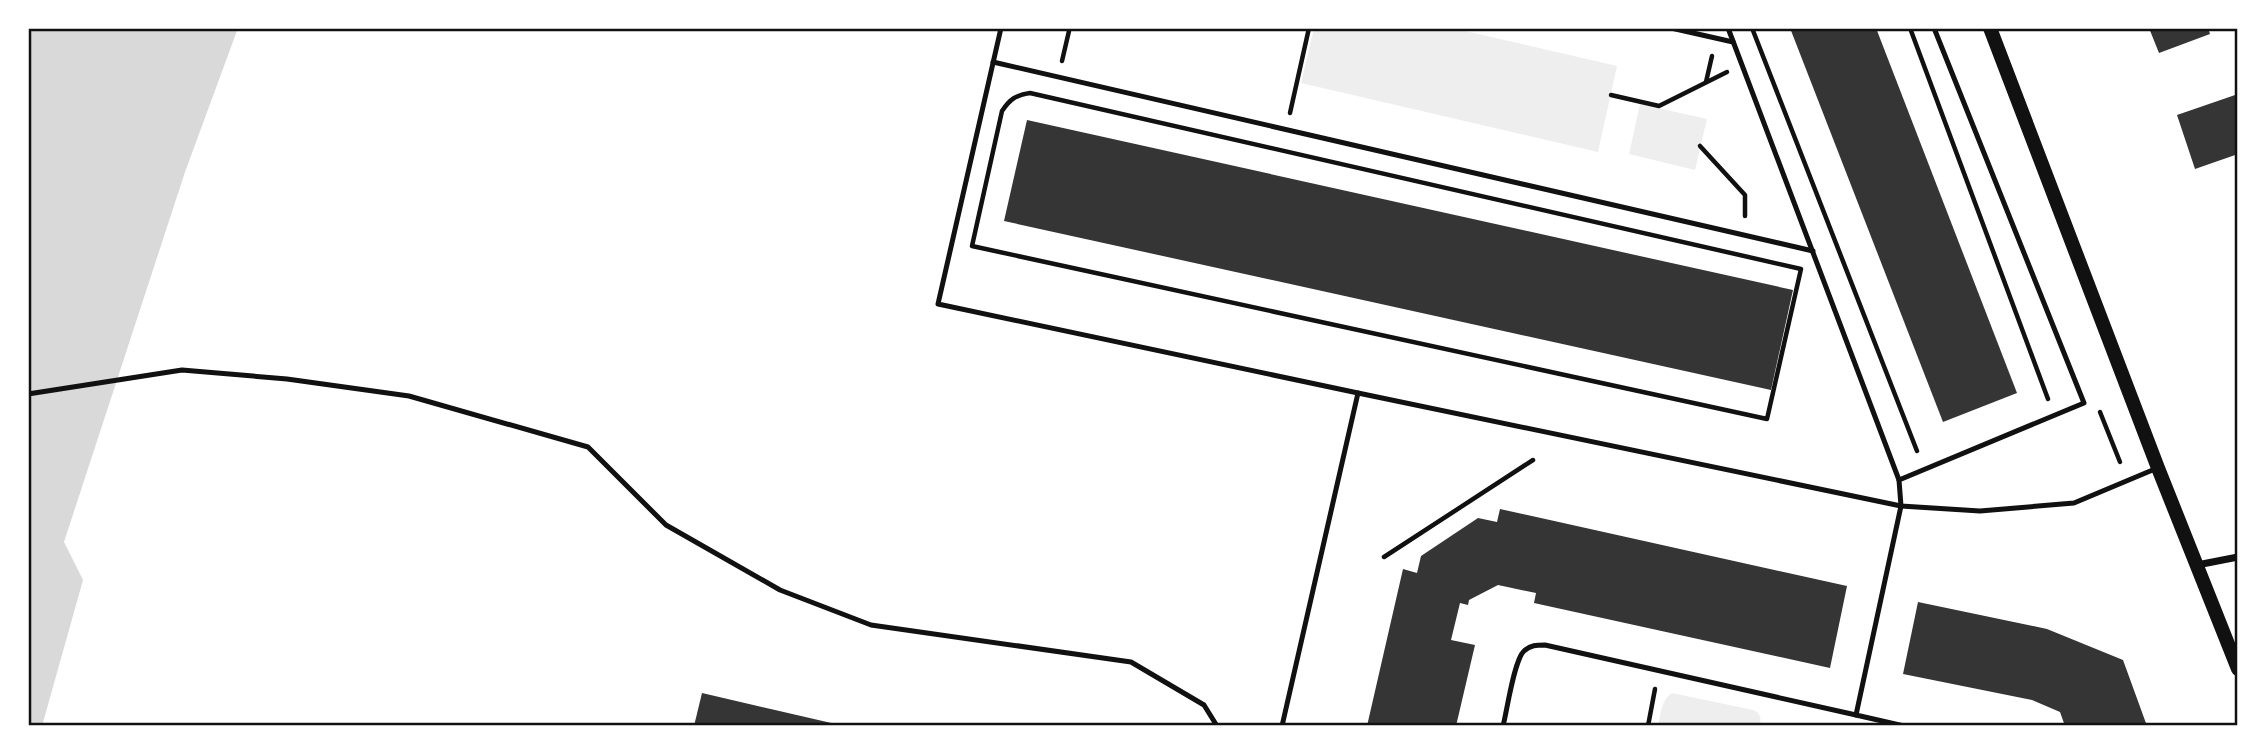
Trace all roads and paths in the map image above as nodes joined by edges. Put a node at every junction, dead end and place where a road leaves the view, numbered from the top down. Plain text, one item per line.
1 (1001, 28) edge
2 (1309, 28) edge
3 (1671, 28) edge
4 (1728, 28) edge
5 (1752, 28) edge
6 (1910, 28) edge
7 (1934, 28) edge
8 (1990, 28) edge
9 (1716, 38) junction
10 (1734, 42) junction
11 (993, 62) junction
12 (1742, 65) junction
13 (1706, 83) junction
14 (1611, 95) dead end
15 (1286, 130) junction
16 (1700, 146) dead end
17 (1281, 150) junction
18 (1745, 236) junction
19 (1812, 251) junction
20 (1740, 256) junction
21 (1358, 393) junction
22 (28, 394) edge
23 (2036, 405) dead end
24 (1928, 447) dead end
25 (1533, 460) dead end
26 (2158, 468) junction
27 (1899, 480) junction
28 (1901, 506) junction
29 (2238, 556) edge
30 (1384, 557) dead end
31 (2197, 565) junction
32 (2238, 669) edge
33 (1660, 671) junction
34 (1856, 715) junction
35 (1217, 726) edge
36 (1282, 726) edge
37 (1503, 726) edge
38 (1647, 726) edge
39 (1904, 726) edge

1 - 11 lane
2 - 15 path
3 - 9 lane
4 - 10 lane
5 - 24 path
6 - 23 path
7 - 27 lane
8 - 26 main road
9 - 10 lane
9 - 13 path
10 - 12 lane
11 - 15 lane
11 - 21 lane
12 - 13 path
12 - 19 lane
13 - 14 path
15 - 17 path
15 - 18 lane
16 - 18 path
17 - 20 path
17 - 20 path
18 - 19 lane
18 - 20 path
19 - 27 lane
21 - 28 lane
21 - 36 lane
22 - 35 lane
25 - 30 path
26 - 28 lane
26 - 31 main road
27 - 28 lane
28 - 34 lane
29 - 31 street
31 - 32 main road
33 - 34 lane
33 - 37 lane
33 - 38 path
34 - 39 lane

